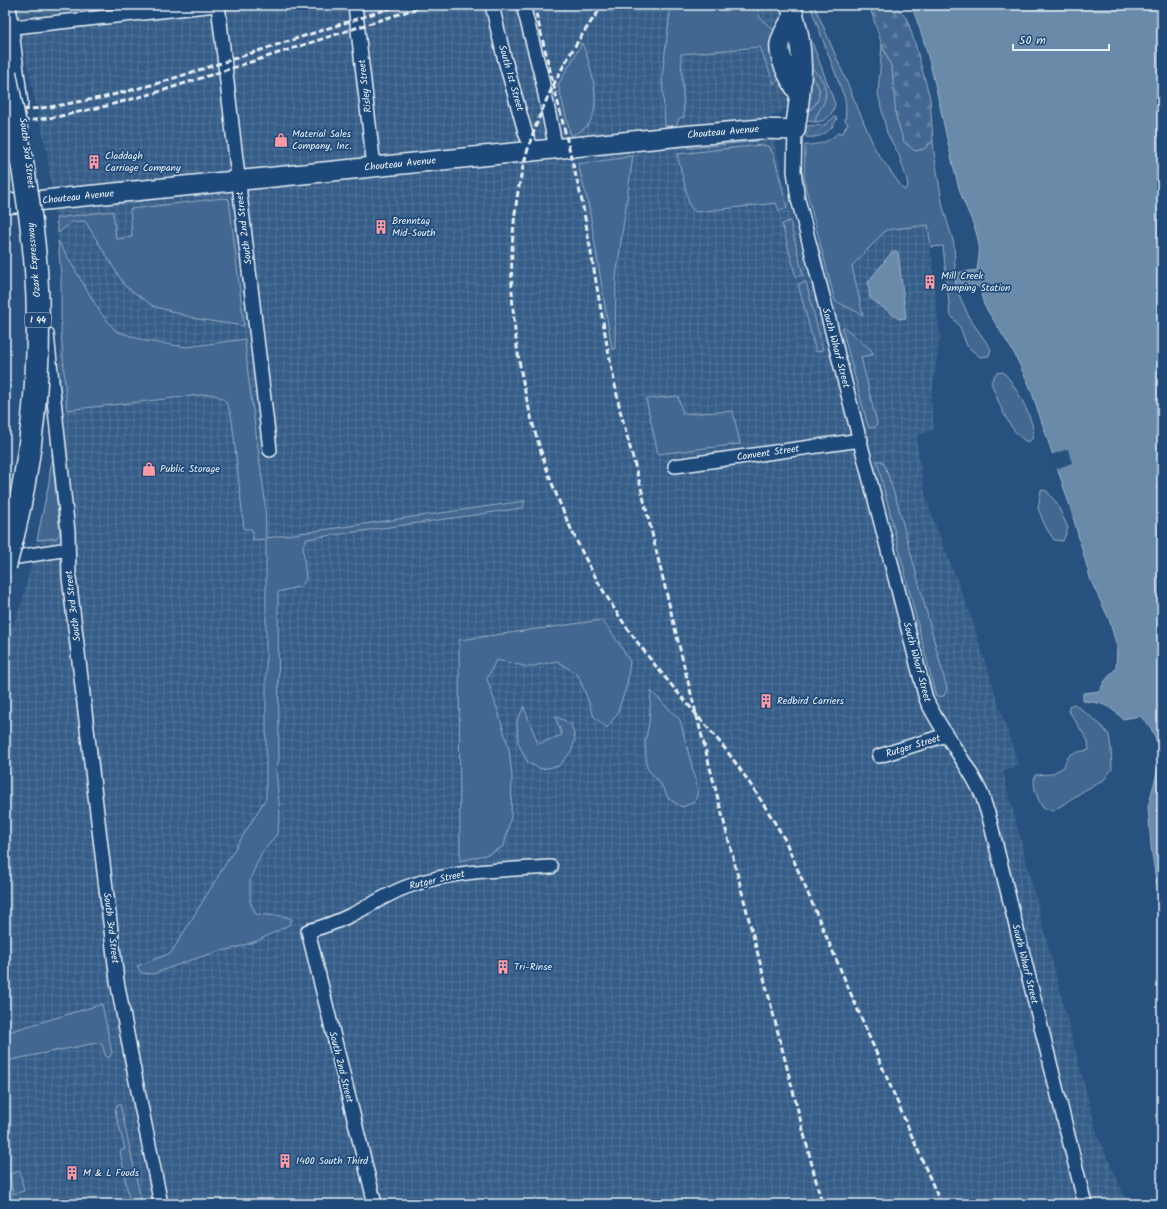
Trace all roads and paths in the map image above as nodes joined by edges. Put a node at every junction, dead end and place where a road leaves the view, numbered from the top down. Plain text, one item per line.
1 (9, 5) edge
2 (217, 5) edge
3 (355, 5) edge
4 (492, 5) edge
5 (523, 5) edge
6 (792, 10) edge
7 (8, 28) edge
8 (5, 73) edge
9 (796, 130) junction
10 (556, 149) junction
11 (533, 151) junction
12 (374, 167) junction
13 (238, 180) junction
14 (33, 202) junction
15 (5, 204) edge
16 (861, 440) junction
17 (270, 450) dead end
18 (675, 466) dead end
19 (68, 549) junction
20 (5, 559) edge
21 (5, 566) edge
22 (946, 735) junction
23 (879, 756) dead end
24 (551, 866) dead end
25 (308, 930) joint
26 (161, 1204) edge
27 (375, 1204) edge
28 (1085, 1204) edge

1 - 7 street, South 3rd Street
2 - 7 street
2 - 13 street, South 2nd Street
3 - 12 street, Risley Street
4 - 11 street, South 1st Street
5 - 10 street
6 - 9 street
7 - 14 street, South 3rd Street
8 - 21 highway, Ozark Expressway / I 44, bridge
9 - 10 street, Chouteau Avenue
9 - 16 street, South Wharf Street
10 - 11 street, Chouteau Avenue
11 - 12 street, Chouteau Avenue
12 - 13 street, Chouteau Avenue
13 - 14 street, Chouteau Avenue
13 - 17 street, South 2nd Street
14 - 15 street, Chouteau Avenue
14 - 19 street, South 3rd Street
16 - 18 street, Convent Street
16 - 22 street, South Wharf Street
19 - 20 street
19 - 26 street, South 3rd Street
22 - 23 street, Rutger Street
22 - 28 street, South Wharf Street
24 - 25 street, Rutger Street
25 - 27 street, South 2nd Street

